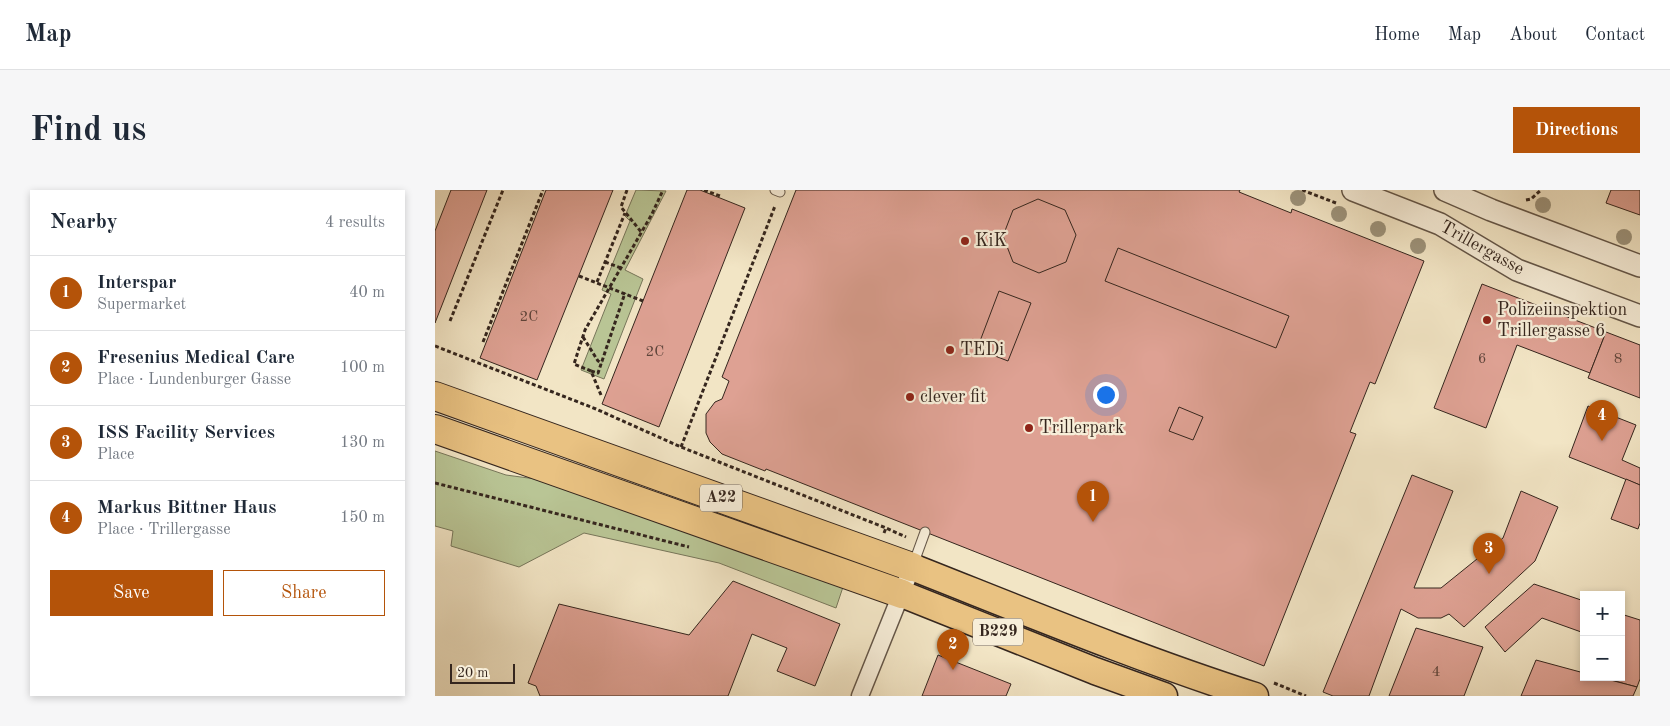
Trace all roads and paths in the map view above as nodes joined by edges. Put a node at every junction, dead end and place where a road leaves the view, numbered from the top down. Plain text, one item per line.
1 (503, 190) edge
2 (543, 190) edge
3 (627, 190) edge
4 (663, 190) edge
5 (704, 190) edge
6 (722, 190) edge
7 (1353, 190) edge
8 (1445, 190) edge
9 (777, 191) edge
10 (625, 213) junction
11 (642, 232) junction
12 (605, 262) junction
13 (1640, 266) edge
14 (621, 268) junction
15 (579, 276) dead end
16 (597, 282) junction
17 (611, 287) junction
18 (625, 293) junction
19 (643, 301) dead end
20 (1640, 316) edge
21 (451, 321) dead end
22 (583, 336) junction
23 (483, 342) dead end
24 (435, 346) edge
25 (602, 363) junction
26 (591, 370) junction
27 (601, 395) dead end
28 (435, 396) edge
29 (435, 429) edge
30 (681, 447) junction
31 (435, 483) edge
32 (886, 528) dead end
33 (925, 532) dead end
34 (697, 549) dead end
35 (913, 568) junction
36 (902, 594) junction
37 (1288, 689) dead end
38 (860, 696) edge
39 (1164, 696) edge
40 (1255, 696) edge
41 (1306, 696) edge

1 - 21 path
2 - 23 path
3 - 10 path
4 - 11 path
5 - 6 path
7 - 20 street, Trillergasse
8 - 13 street, Trillergasse
9 - 30 path
10 - 11 path
10 - 12 path
11 - 14 path
12 - 14 path
12 - 16 path
14 - 17 path
15 - 16 path
16 - 17 path
17 - 18 path
17 - 22 path
18 - 19 path
18 - 25 path
22 - 25 path
22 - 26 path
24 - 30 path
25 - 26 path
26 - 27 path
28 - 35 highway, A22
29 - 36 highway, A22
30 - 32 path
31 - 34 path
33 - 35 lane
35 - 36 street
35 - 40 main road, B229
36 - 38 street
36 - 39 main road, B229
37 - 41 path

